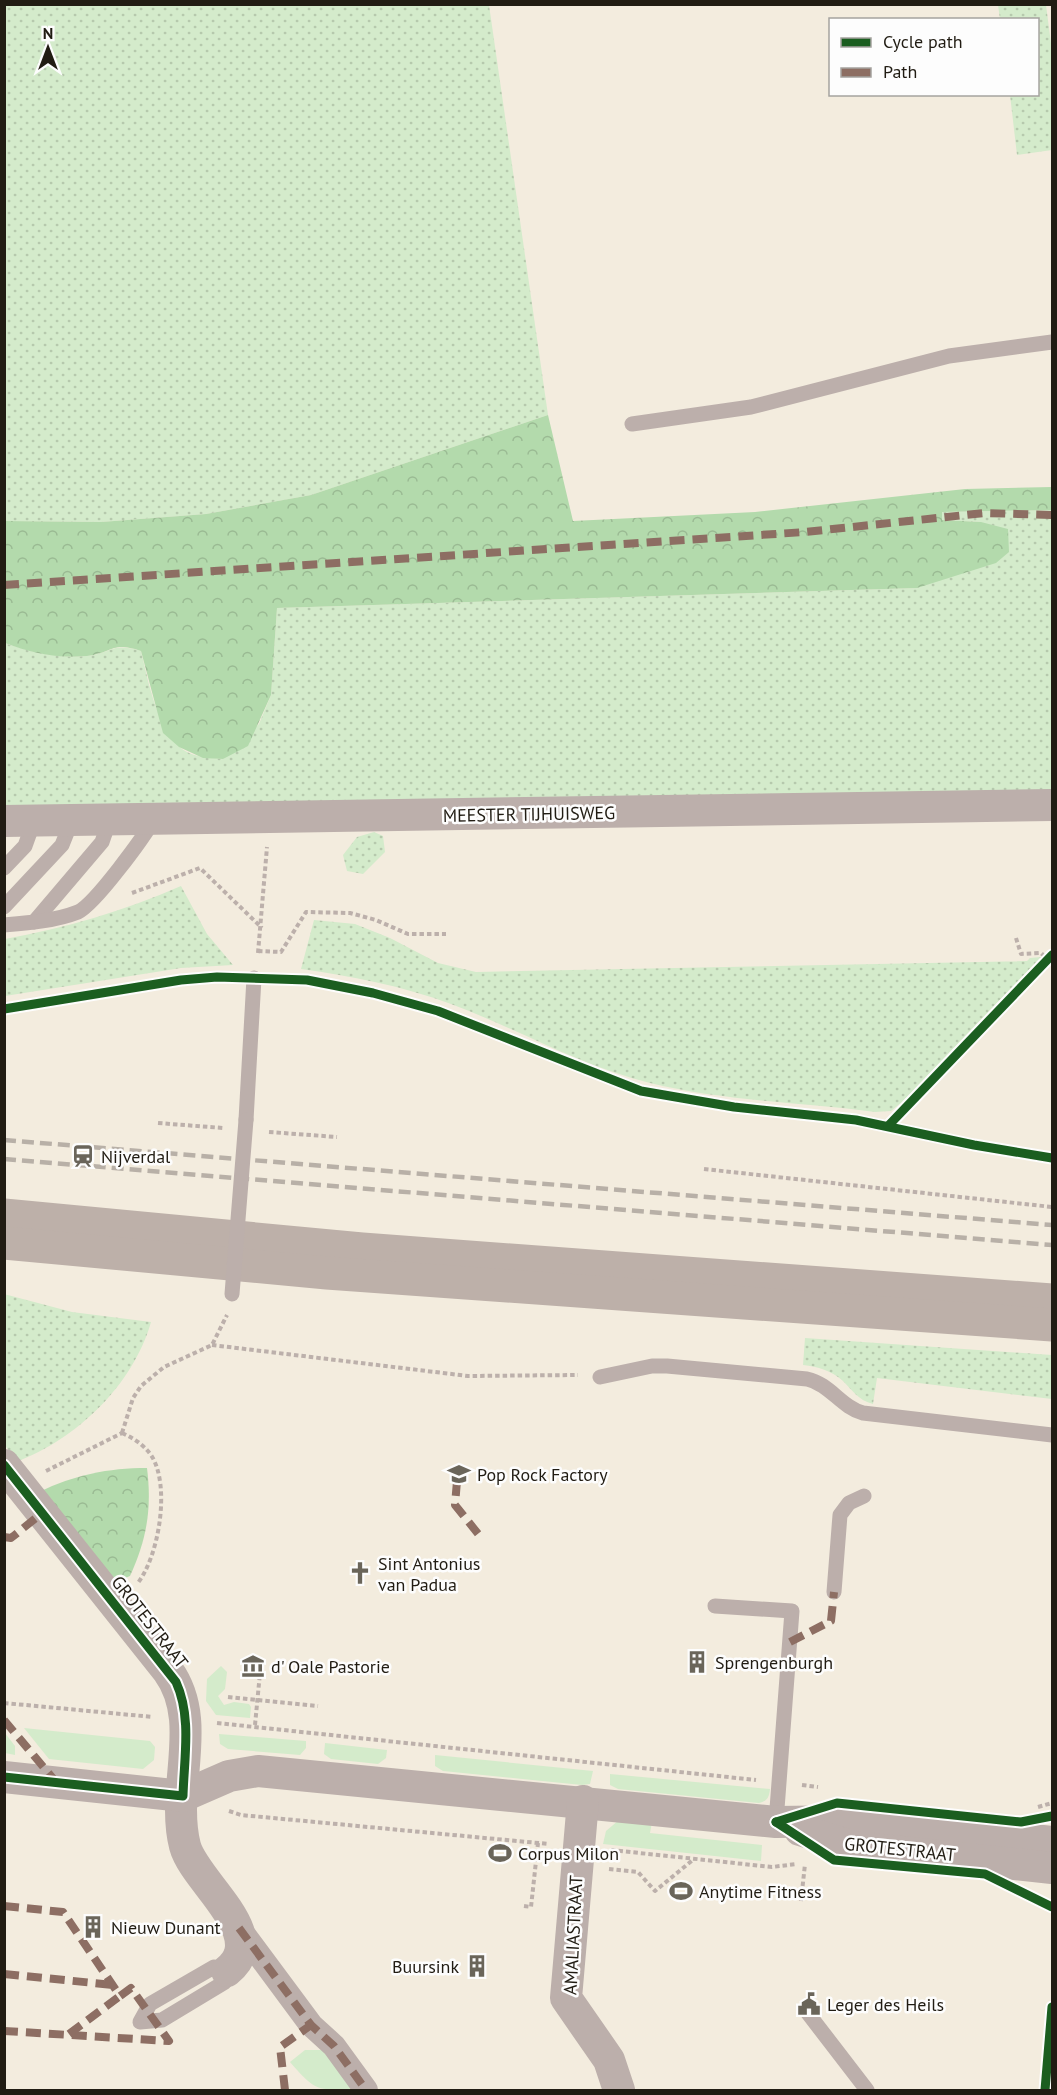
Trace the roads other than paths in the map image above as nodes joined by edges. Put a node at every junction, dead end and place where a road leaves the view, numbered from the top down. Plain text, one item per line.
1 (1053, 342) edge
2 (632, 423) dead end
3 (1053, 805) edge
4 (110, 819) junction
5 (153, 819) junction
6 (72, 820) junction
7 (19, 821) edge
8 (4, 868) edge
9 (4, 907) edge
10 (34, 922) junction
11 (4, 926) edge
12 (254, 978) road end
13 (4, 1215) edge
14 (4, 1243) edge
15 (232, 1294) road end
16 (1053, 1300) edge
17 (1053, 1325) edge
18 (600, 1377) road end
19 (1053, 1435) edge
20 (13, 1476) edge
21 (864, 1496) dead end
22 (834, 1593) dead end
23 (715, 1606) dead end
24 (4, 1777) edge
25 (183, 1796) junction
26 (582, 1802) junction
27 (776, 1822) junction
28 (1053, 1842) edge
29 (1053, 1868) edge
30 (239, 1928) junction
31 (227, 1971) junction
32 (807, 2012) dead end
33 (366, 2091) edge
34 (620, 2091) edge
35 (867, 2091) edge

1 - 2 lane
3 - 5 street, MEESTER TIJHUISWEG
4 - 5 street, MEESTER TIJHUISWEG
4 - 6 street, MEESTER TIJHUISWEG
4 - 10 lane
5 - 10 lane
6 - 7 street, MEESTER TIJHUISWEG
6 - 9 lane
7 - 8 lane
10 - 11 lane
12 - 15 lane, bridge
13 - 16 main road
14 - 17 main road
18 - 19 lane
20 - 25 street, GROTESTRAAT
21 - 22 lane
23 - 27 lane
24 - 25 street, GROTESTRAAT
25 - 26 street, GROTESTRAAT
25 - 30 street
26 - 27 street, GROTESTRAAT
26 - 34 street, AMALIASTRAAT
27 - 28 street, GROTESTRAAT
27 - 29 street, GROTESTRAAT
30 - 31 street
30 - 33 street
31 - 31 lane
32 - 35 lane

